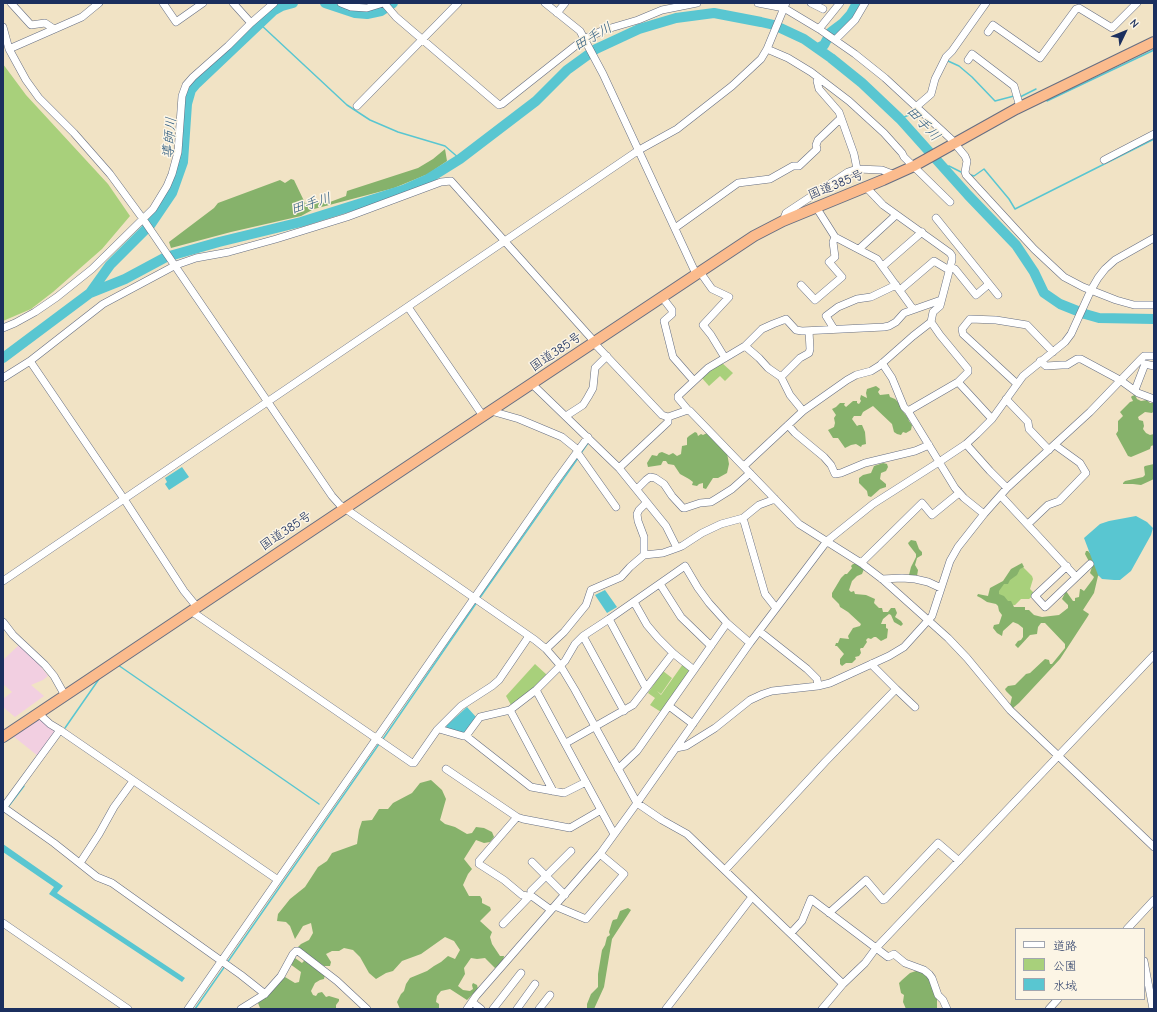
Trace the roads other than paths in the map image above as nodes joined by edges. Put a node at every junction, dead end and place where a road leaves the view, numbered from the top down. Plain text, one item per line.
1 (11, 3) edge
2 (100, 3) edge
3 (163, 3) edge
4 (203, 3) edge
5 (233, 3) edge
6 (274, 3) edge
7 (341, 3) edge
8 (383, 3) edge
9 (458, 3) edge
10 (545, 3) edge
11 (565, 3) edge
12 (696, 3) edge
13 (758, 3) edge
14 (811, 3) edge
15 (840, 3) edge
16 (865, 3) edge
17 (986, 3) edge
18 (1137, 3) edge
19 (784, 7) edge
20 (823, 9) dead end
21 (557, 13) junction
22 (251, 23) junction
23 (3, 27) edge
24 (54, 29) junction
25 (822, 30) junction
26 (988, 32) dead end
27 (584, 39) junction
28 (423, 40) junction
29 (836, 40) junction
30 (1154, 42) edge
31 (767, 48) junction
32 (9, 49) junction
33 (968, 60) dead end
34 (819, 78) junction
35 (1018, 100) junction
36 (357, 106) dead end
37 (916, 107) junction
38 (841, 118) junction
39 (1154, 134) edge
40 (953, 144) junction
41 (638, 150) junction
42 (1104, 160) dead end
43 (914, 166) junction
44 (857, 170) junction
45 (895, 175) junction
46 (866, 187) junction
47 (950, 202) dead end
48 (816, 207) junction
49 (896, 215) junction
50 (936, 218) dead end
51 (143, 219) junction
52 (783, 221) junction
53 (675, 228) junction
54 (922, 232) junction
55 (835, 237) junction
56 (1154, 238) edge
57 (504, 241) junction
58 (859, 249) junction
59 (960, 249) junction
60 (952, 256) junction
61 (176, 265) junction
62 (883, 266) junction
63 (950, 268) junction
64 (698, 273) junction
65 (989, 284) junction
66 (801, 285) dead end
67 (898, 287) junction
68 (1090, 291) junction
69 (998, 295) dead end
70 (662, 296) junction
71 (941, 303) junction
72 (1154, 305) edge
73 (408, 307) junction
74 (913, 310) junction
75 (931, 322) junction
76 (3, 328) edge
77 (834, 329) junction
78 (809, 331) junction
79 (594, 343) junction
80 (745, 346) junction
81 (1054, 352) junction
82 (607, 356) junction
83 (1154, 356) edge
84 (726, 358) junction
85 (1040, 361) junction
86 (30, 362) junction
87 (882, 363) junction
88 (1154, 366) edge
89 (781, 377) junction
90 (3, 378) edge
91 (1120, 380) junction
92 (694, 381) junction
93 (958, 382) junction
94 (1016, 383) junction
95 (532, 384) junction
96 (1135, 390) junction
97 (1006, 399) junction
98 (1154, 399) edge
99 (268, 401) junction
100 (688, 410) junction
101 (803, 411) junction
102 (908, 411) junction
103 (487, 413) junction
104 (566, 416) junction
105 (668, 417) junction
106 (992, 418) junction
107 (788, 425) junction
108 (588, 437) junction
109 (966, 444) junction
110 (929, 445) junction
111 (1052, 447) junction
112 (578, 451) junction
113 (939, 462) junction
114 (744, 466) junction
115 (619, 468) junction
116 (750, 473) junction
117 (1007, 488) junction
118 (637, 489) junction
119 (959, 493) junction
120 (1001, 496) junction
121 (124, 499) junction
122 (775, 499) junction
123 (646, 503) junction
124 (616, 507) dead end
125 (345, 508) junction
126 (984, 514) junction
127 (743, 518) junction
128 (1028, 524) junction
129 (827, 541) junction
130 (676, 548) junction
131 (644, 555) junction
132 (861, 563) junction
133 (1090, 564) dead end
134 (1067, 566) junction
135 (1076, 577) junction
136 (882, 579) junction
137 (3, 580) edge
138 (660, 584) junction
139 (942, 588) junction
140 (474, 598) junction
141 (634, 602) junction
142 (776, 608) junction
143 (194, 609) junction
144 (609, 619) junction
145 (928, 621) junction
146 (3, 622) edge
147 (727, 623) junction
148 (759, 631) junction
149 (529, 636) junction
150 (583, 636) junction
151 (750, 643) junction
152 (711, 646) junction
153 (546, 649) junction
154 (673, 653) junction
155 (1154, 655) edge
156 (871, 664) junction
157 (560, 665) junction
158 (694, 670) junction
159 (818, 686) junction
160 (646, 688) junction
161 (896, 689) junction
162 (536, 690) junction
163 (67, 694) junction
164 (669, 706) junction
165 (915, 707) dead end
166 (510, 710) junction
167 (624, 711) junction
168 (38, 714) junction
169 (693, 724) junction
170 (595, 727) junction
171 (439, 729) junction
172 (60, 730) junction
173 (466, 736) junction
174 (3, 737) edge
175 (376, 739) junction
176 (566, 743) junction
177 (676, 748) junction
178 (1058, 756) junction
179 (446, 769) dead end
180 (618, 769) junction
181 (133, 781) junction
182 (586, 782) junction
183 (553, 791) junction
184 (637, 803) junction
185 (3, 808) edge
186 (601, 810) junction
187 (516, 817) junction
188 (614, 834) junction
189 (1154, 847) edge
190 (571, 851) dead end
191 (600, 854) junction
192 (958, 861) junction
193 (532, 862) dead end
194 (80, 863) junction
195 (725, 870) junction
196 (546, 876) junction
197 (278, 880) junction
198 (530, 894) junction
199 (565, 894) junction
200 (752, 897) junction
201 (1154, 900) edge
202 (553, 908) junction
203 (829, 913) junction
204 (3, 923) edge
205 (503, 924) dead end
206 (1128, 928) edge
207 (791, 933) junction
208 (876, 948) junction
209 (222, 961) junction
210 (1145, 965) edge
211 (521, 973) dead end
212 (536, 984) dead end
213 (843, 984) junction
214 (265, 994) junction
215 (550, 995) dead end
216 (1057, 1000) edge
217 (472, 1002) junction
218 (128, 1009) edge
219 (188, 1009) edge
220 (241, 1009) edge
221 (367, 1009) edge
222 (467, 1009) edge
223 (481, 1009) edge
224 (493, 1009) edge
225 (517, 1009) edge
226 (540, 1009) edge
227 (666, 1009) edge
228 (822, 1009) edge
229 (947, 1009) edge
230 (1049, 1009) edge
231 (1153, 1009) edge

1 - 24 street
2 - 24 street
3 - 4 street
5 - 22 street
6 - 22 street
7 - 8 street
8 - 28 street
9 - 28 street
10 - 21 street
11 - 21 street
12 - 27 street
13 - 19 street
14 - 20 street
15 - 25 street
16 - 29 street
17 - 37 street
18 - 26 street
19 - 25 street
19 - 31 street
21 - 27 street
22 - 51 street
23 - 32 street
24 - 32 street
25 - 29 street
27 - 28 street
27 - 41 street
28 - 36 street
29 - 37 street
30 - 35 highway, 国道385号
31 - 34 street
31 - 41 street
32 - 51 street
33 - 35 street
34 - 38 street
34 - 43 street
35 - 40 highway, 国道385号
37 - 40 street
38 - 44 street
38 - 53 street
39 - 42 street
40 - 43 highway, 国道385号
40 - 68 street
41 - 53 street
41 - 57 street
43 - 45 highway, 国道385号
43 - 47 street
44 - 45 street
44 - 52 street
45 - 46 highway, 国道385号
46 - 48 highway, 国道385号
46 - 49 street
48 - 52 highway, 国道385号
48 - 55 street
49 - 54 street
49 - 58 street
50 - 59 street
51 - 61 street
51 - 76 street
52 - 64 highway, 国道385号
53 - 64 street
54 - 60 street
54 - 62 street
55 - 58 street
55 - 66 street
56 - 68 street
57 - 61 street
57 - 73 street
57 - 79 street
58 - 62 street
59 - 60 street
59 - 65 street
60 - 63 street
61 - 86 street
61 - 99 street
62 - 67 street
63 - 65 street
63 - 67 street
63 - 71 street
64 - 70 highway, 国道385号
64 - 84 street
65 - 69 street
67 - 74 street
67 - 77 street
68 - 72 street
68 - 81 street
70 - 79 highway, 国道385号
70 - 92 street
71 - 74 street
71 - 75 street
73 - 99 street
73 - 103 street
74 - 77 street
75 - 87 street
75 - 93 street
77 - 78 street
78 - 80 street
78 - 89 street
79 - 82 street
79 - 95 highway, 国道385号
80 - 84 street
80 - 89 street
81 - 85 street
81 - 94 street
82 - 104 street
82 - 105 street
83 - 91 street
84 - 92 street
85 - 91 street
85 - 94 street
86 - 90 street
86 - 121 street
87 - 101 street
87 - 102 street
88 - 96 street
89 - 101 street
91 - 96 street
91 - 111 street
92 - 100 street
93 - 102 street
93 - 106 street
94 - 97 street
95 - 103 highway, 国道385号
95 - 104 street
96 - 98 street
97 - 106 street
97 - 111 street
99 - 121 street
99 - 125 street
100 - 105 street
100 - 114 street
101 - 107 street
102 - 110 street
103 - 112 street
103 - 125 highway, 国道385号
104 - 108 street
105 - 115 street
106 - 109 street
107 - 110 street
107 - 114 street
108 - 112 street
108 - 115 street
109 - 113 street
109 - 117 street
110 - 113 street
111 - 117 street
111 - 128 street
112 - 124 street
112 - 140 street
113 - 119 street
113 - 129 street
114 - 116 street
115 - 118 street
116 - 118 street
116 - 122 street
117 - 120 street
118 - 123 street
119 - 126 street
119 - 132 street
120 - 126 street
120 - 128 street
121 - 137 street
121 - 143 street
122 - 127 street
122 - 129 street
123 - 130 street
123 - 131 street
125 - 140 street
125 - 143 highway, 国道385号
126 - 139 street
127 - 130 street
127 - 142 street
128 - 134 street
129 - 132 street
129 - 142 street
130 - 131 street
131 - 153 street
132 - 136 street
133 - 135 street
134 - 135 street
134 - 135 street
136 - 139 street
136 - 145 street
138 - 141 street
138 - 147 street
138 - 152 street
139 - 145 street
140 - 149 street
140 - 175 street
141 - 144 street
141 - 154 street
142 - 148 street
143 - 163 highway, 国道385号
143 - 175 street
144 - 150 street
144 - 160 street
145 - 156 street
145 - 178 street
146 - 163 street
147 - 151 street
147 - 152 street
148 - 151 street
148 - 159 street
149 - 153 street
149 - 171 street
150 - 157 street
150 - 167 street
151 - 169 street
152 - 158 street
153 - 157 street
154 - 158 street
154 - 160 street
155 - 178 street
156 - 159 street
156 - 161 street
157 - 162 street
157 - 170 street
158 - 164 street
159 - 177 street
160 - 167 street
161 - 165 street
161 - 195 street
162 - 166 street
162 - 176 street
163 - 168 highway, 国道385号
164 - 169 street
164 - 180 street
166 - 173 street
166 - 183 street
167 - 170 street
168 - 172 street
168 - 174 highway, 国道385号
169 - 177 street
170 - 176 street
170 - 180 street
171 - 173 street
171 - 175 street
172 - 181 street
172 - 185 street
173 - 183 street
175 - 197 street
176 - 182 street
177 - 184 street
178 - 189 street
178 - 192 street
179 - 187 street
180 - 184 street
181 - 194 street
181 - 197 street
182 - 183 street
182 - 186 street
184 - 188 street
184 - 195 street
185 - 194 street
186 - 187 street
186 - 188 street
187 - 198 street
188 - 191 street
190 - 196 street
191 - 199 street
191 - 202 street
192 - 203 street
192 - 208 street
193 - 196 street
194 - 209 street
195 - 200 street
196 - 198 street
196 - 199 street
197 - 209 street
198 - 202 street
198 - 205 street
199 - 202 street
200 - 207 street
200 - 227 street
201 - 206 street
202 - 217 street
203 - 207 street
203 - 208 street
204 - 218 street
207 - 213 street
208 - 213 street
208 - 229 street
209 - 214 street
209 - 219 street
210 - 231 street
211 - 224 street
212 - 225 street
213 - 228 street
214 - 220 street
214 - 221 street
215 - 226 street
216 - 230 street
217 - 222 street
217 - 223 street

